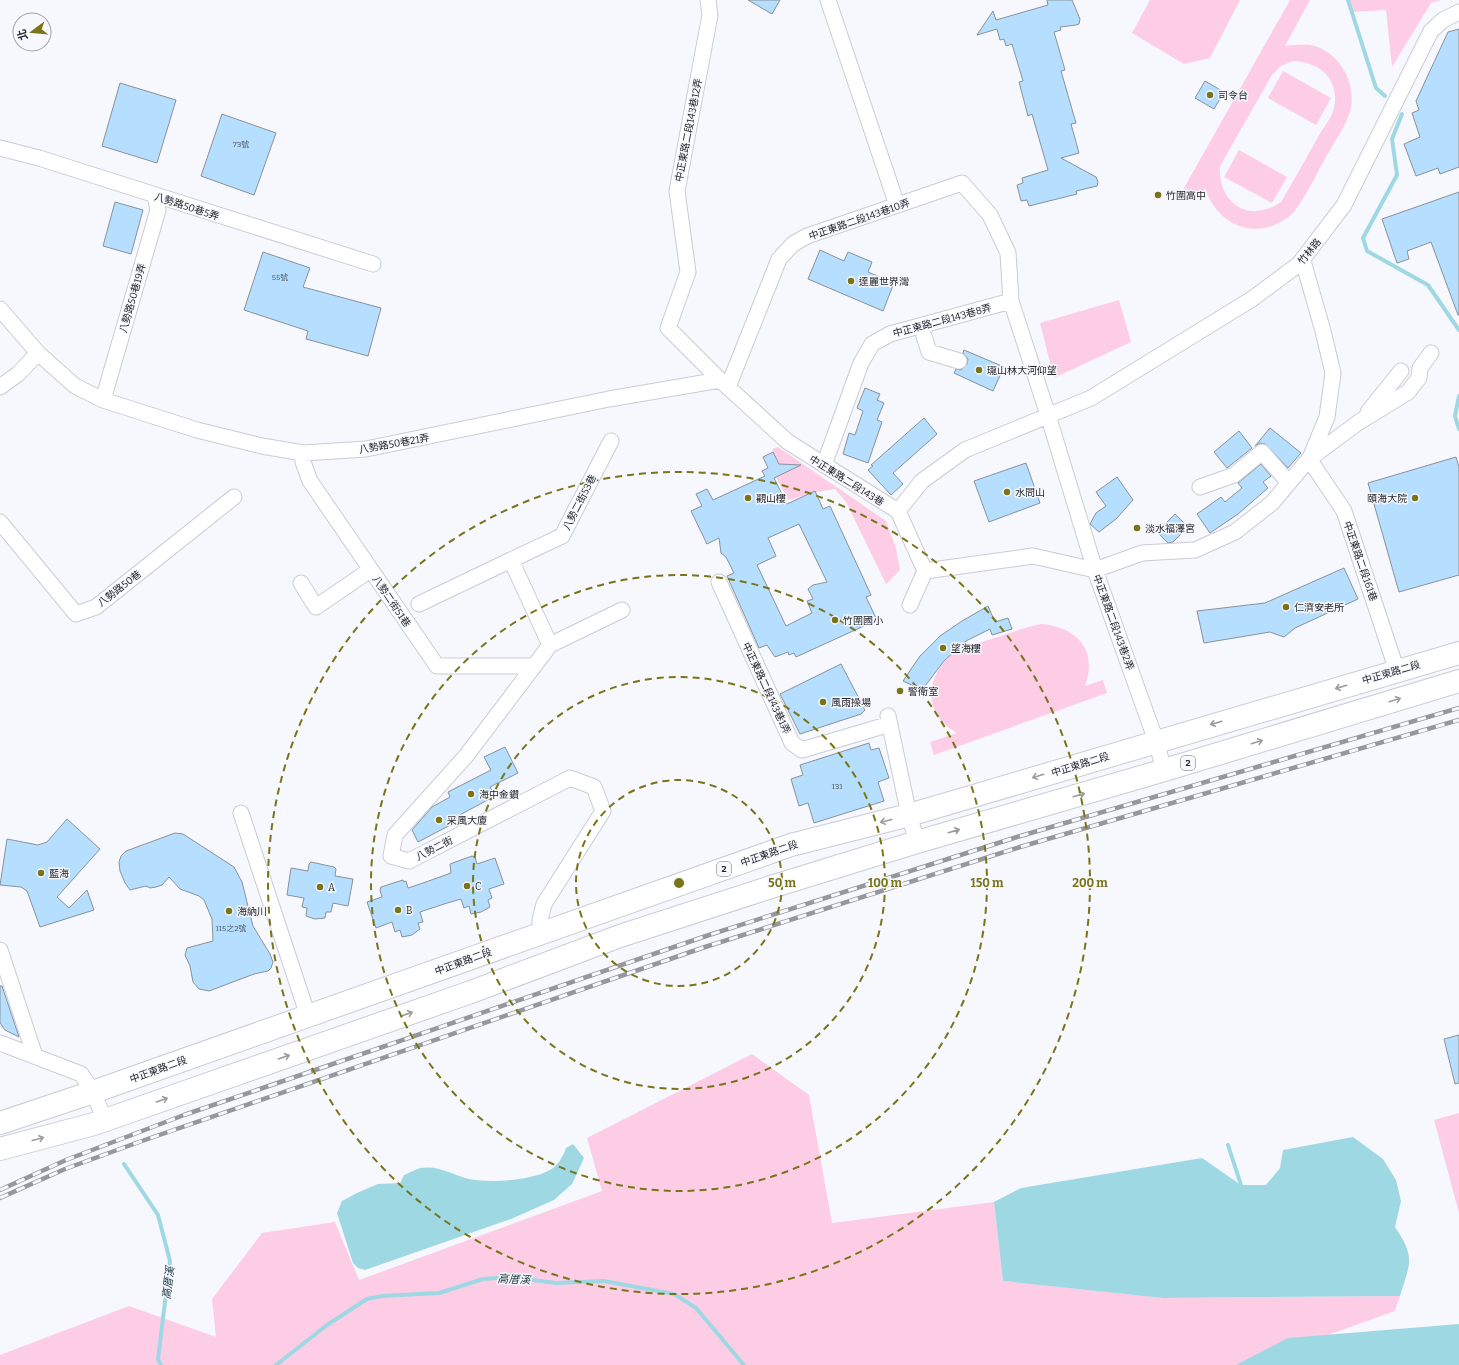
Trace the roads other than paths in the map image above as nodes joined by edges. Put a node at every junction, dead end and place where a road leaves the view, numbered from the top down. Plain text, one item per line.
1 (708, 0) edge
2 (828, 0) edge
3 (1459, 12) edge
4 (0, 148) edge
5 (155, 196) junction
6 (897, 205) junction
7 (1303, 261) junction
8 (373, 264) dead end
9 (1011, 301) junction
10 (0, 309) edge
11 (924, 336) dead end
12 (38, 353) junction
13 (1431, 353) dead end
14 (959, 361) dead end
15 (1401, 371) dead end
16 (724, 383) junction
17 (0, 387) edge
18 (103, 400) junction
19 (1048, 415) junction
20 (1360, 422) junction
21 (611, 440) dead end
22 (303, 453) junction
23 (1309, 459) junction
24 (824, 465) junction
25 (1289, 483) junction
26 (1200, 487) dead end
27 (234, 497) dead end
28 (898, 511) junction
29 (0, 522) edge
30 (511, 560) junction
31 (370, 570) junction
32 (1095, 570) junction
33 (925, 571) junction
34 (301, 582) dead end
35 (718, 582) dead end
36 (420, 604) dead end
37 (910, 606) dead end
38 (622, 610) dead end
39 (550, 645) junction
40 (1459, 653) edge
41 (533, 666) junction
42 (1397, 671) junction
43 (1459, 681) edge
44 (1156, 741) junction
45 (1164, 770) junction
46 (241, 813) dead end
47 (908, 815) junction
48 (917, 842) junction
49 (540, 934) junction
50 (0, 950) edge
51 (308, 1016) junction
52 (0, 1043) edge
53 (35, 1056) junction
54 (94, 1092) junction
55 (105, 1120) junction
56 (0, 1123) edge
57 (0, 1149) edge

1 - 16 street, 中正東路二段143巷12弄
2 - 6 street
3 - 7 street, 竹林路
4 - 5 street, 八勢路50巷5弄
5 - 8 street, 八勢路50巷5弄
5 - 18 street, 八勢路50巷19弄
6 - 9 street, 中正東路二段143巷10弄
6 - 16 street, 中正東路二段143巷10弄
7 - 19 street, 竹林路
7 - 23 street
9 - 19 street
9 - 24 street, 中正東路二段143巷8弄
10 - 12 street
11 - 14 street
12 - 17 street
12 - 18 street, 八勢路50巷21弄
13 - 20 street
15 - 20 street
16 - 22 street, 八勢路50巷21弄
16 - 24 street, 中正東路二段143巷
18 - 22 street, 八勢路50巷21弄
19 - 28 street, 竹林路
19 - 32 street
20 - 23 street
21 - 30 street, 八勢二街53巷
22 - 31 street, 八勢二街51巷
23 - 25 street
23 - 42 street, 中正東路二段161巷
24 - 28 street, 中正東路二段143巷
25 - 26 street
25 - 32 street
27 - 29 street, 八勢路50巷
28 - 33 street
30 - 36 street, 八勢二街53巷
30 - 39 street
31 - 34 street
31 - 41 street, 八勢二街51巷
32 - 33 street, 中正東路二段143巷2弄
32 - 44 street, 中正東路二段143巷2弄
33 - 37 street
35 - 47 street, 中正東路二段143巷1弄
38 - 39 street, 八勢二街
39 - 41 street, 八勢二街
40 - 42 main road, 中正東路二段 / 2
41 - 49 street, 八勢二街
42 -> 44 main road, 中正東路二段 / 2
45 -> 43 main road, 2
44 - 45 street, 中正東路二段143巷2弄
44 -> 47 main road, 中正東路二段 / 2
48 -> 45 main road, 2
46 - 51 street
47 - 48 street
47 -> 49 main road, 中正東路二段 / 2
55 -> 48 main road, 2
49 - 51 main road, 中正東路二段 / 2
50 - 53 street
51 - 54 main road, 中正東路二段 / 2
52 - 53 street
53 - 54 street
54 - 55 street
54 - 56 main road, 中正東路二段 / 2
57 -> 55 main road, 2

